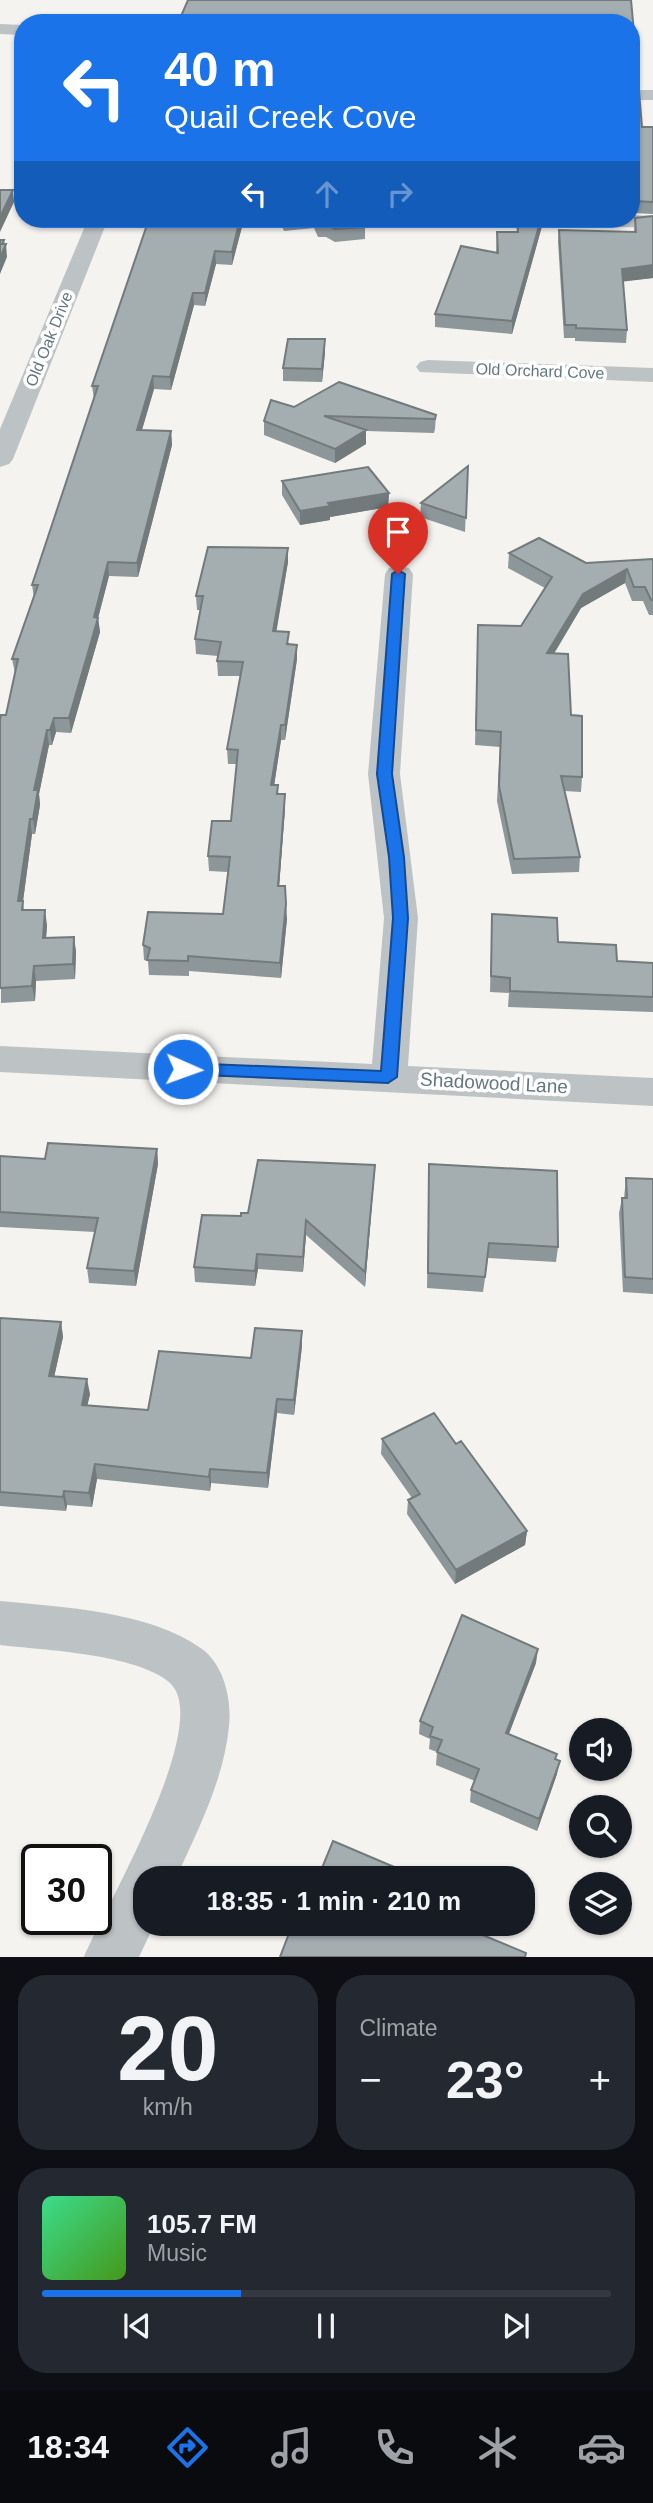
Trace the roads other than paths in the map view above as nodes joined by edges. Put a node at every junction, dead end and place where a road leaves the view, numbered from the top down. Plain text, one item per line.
1 (94, 228) edge
2 (428, 367) dead end
3 (653, 375) edge
4 (0, 459) edge
5 (398, 574) dead end
6 (0, 1059) edge
7 (388, 1077) junction
8 (653, 1092) edge
9 (0, 1623) edge
10 (155, 1866) edge
11 (133, 1911) edge
12 (111, 1957) edge

1 - 4 street, Old Oak Drive
2 - 3 street, Old Orchard Cove
5 - 7 street
6 - 7 street, Shadowood Lane
7 - 8 street, Shadowood Lane
9 - 10 street
11 - 12 street

